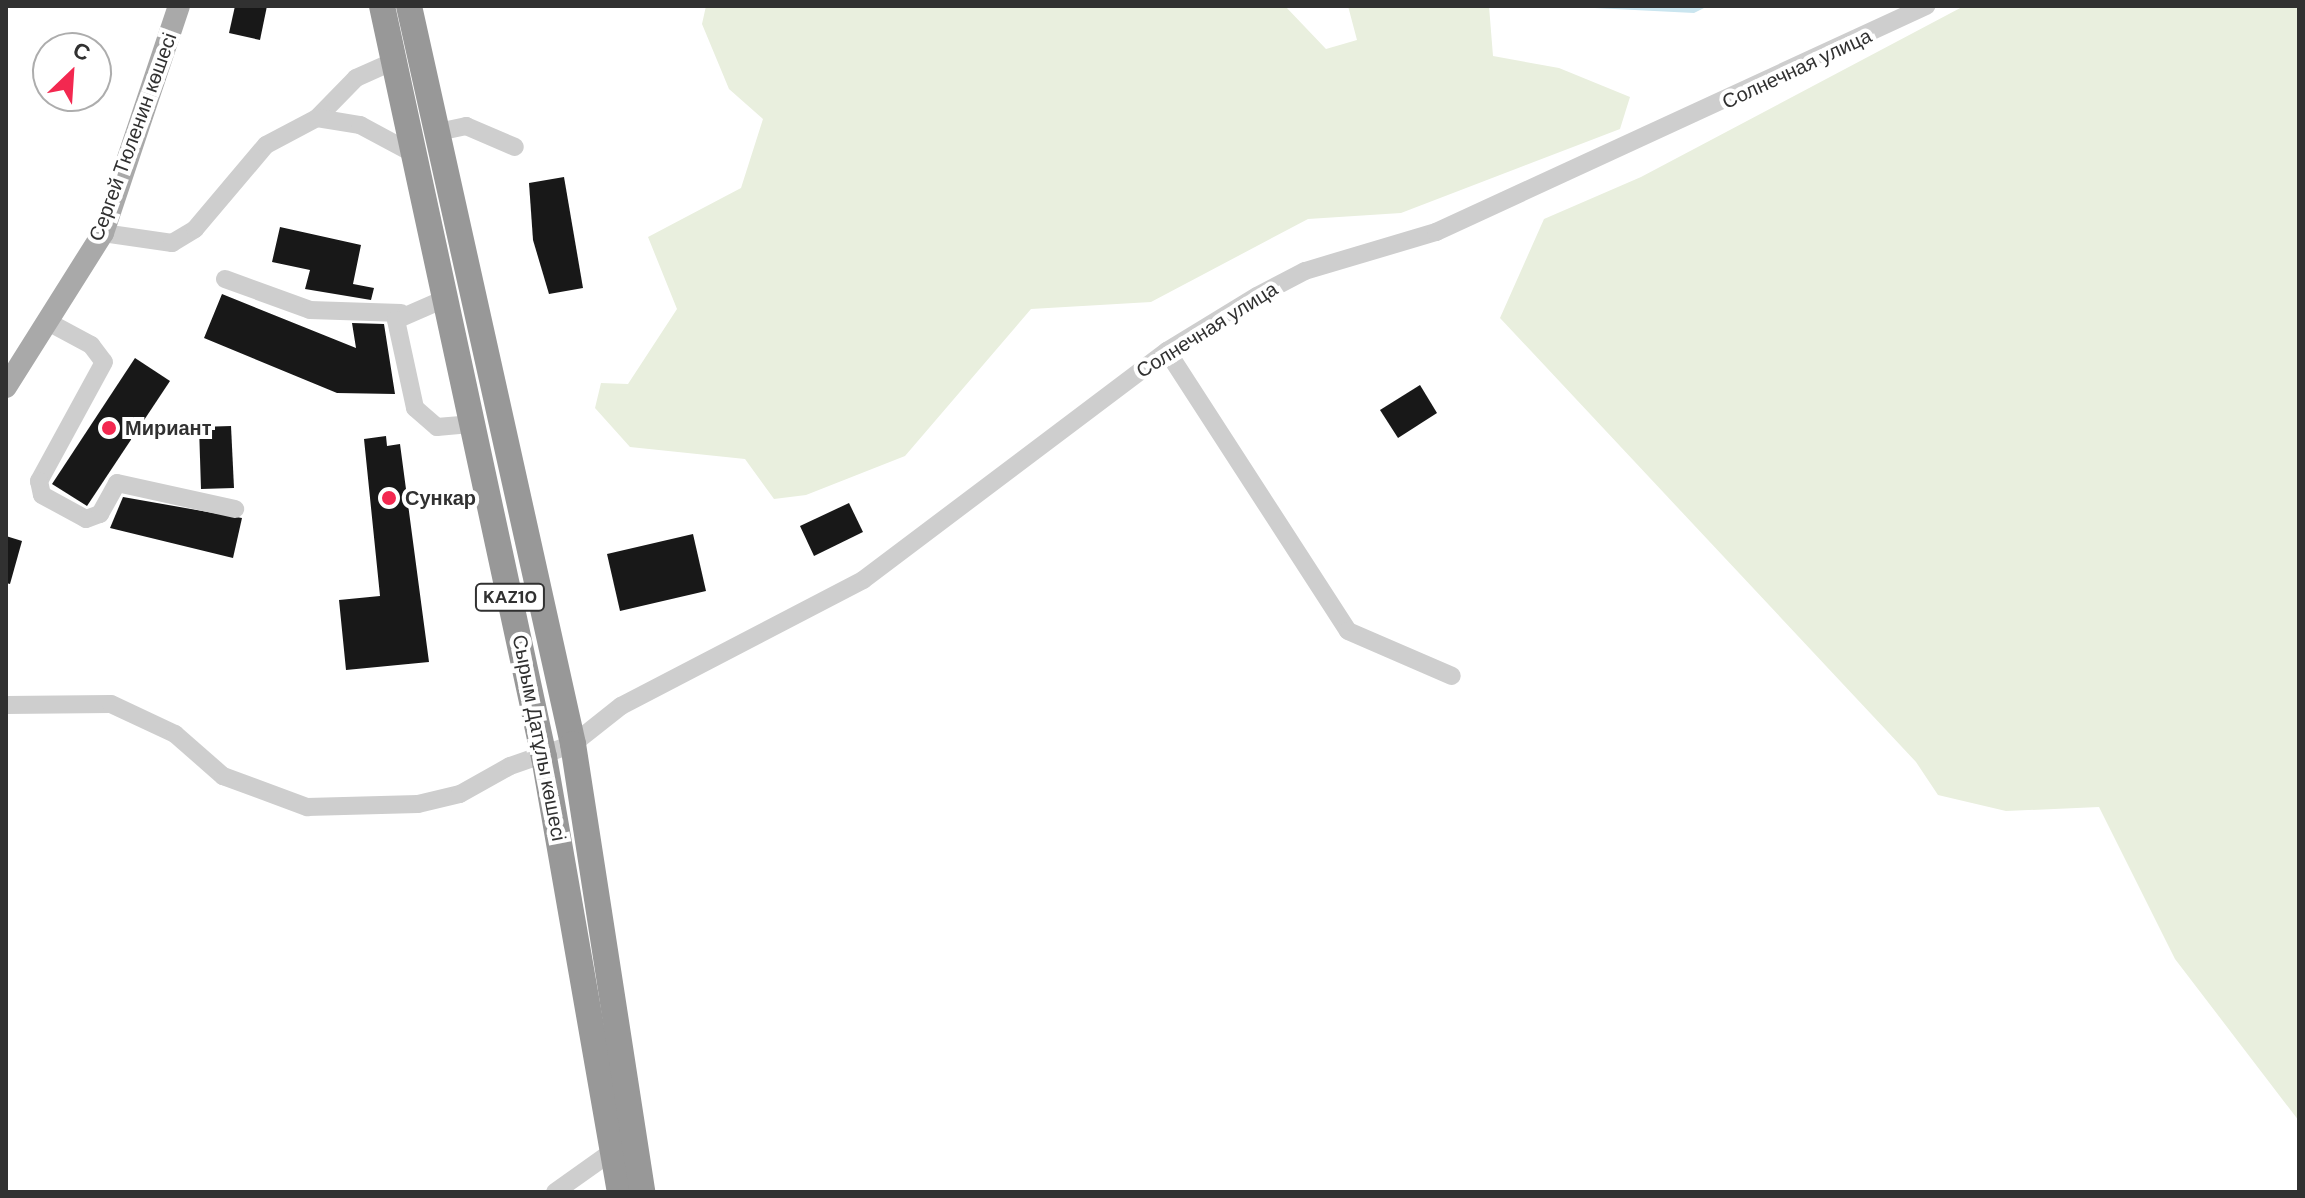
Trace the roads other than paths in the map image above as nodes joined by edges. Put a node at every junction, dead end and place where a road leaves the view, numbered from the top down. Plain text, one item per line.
1 (179, 6) edge
2 (382, 6) edge
3 (409, 6) edge
4 (1926, 6) edge
5 (394, 61) junction
6 (317, 118) junction
7 (438, 132) junction
8 (515, 147) dead end
9 (414, 154) junction
10 (103, 233) junction
11 (225, 279) dead end
12 (442, 300) junction
13 (401, 313) junction
14 (50, 323) junction
15 (1167, 351) junction
16 (6, 387) edge
17 (473, 424) junction
18 (235, 509) dead end
19 (1452, 676) dead end
20 (6, 705) edge
21 (573, 744) junction
22 (544, 757) junction
23 (614, 1150) junction
24 (555, 1192) edge
25 (620, 1192) edge
26 (642, 1192) edge

1 - 10 main road, Сергей Тюленин көшесі
2 - 5 highway, Сырым Датұлы көшесі / KAZ10
3 - 7 highway, Сырым Датұлы көшесі / KAZ10
4 - 15 street, Солнечная улица
5 - 6 street
5 - 9 highway, Сырым Датұлы көшесі / KAZ10
6 - 9 street
6 - 10 street
7 - 8 street
7 - 21 highway, Сырым Датұлы көшесі / KAZ10
9 - 12 highway, Сырым Датұлы көшесі / KAZ10
10 - 14 main road, Сергей Тюленин көшесі
11 - 13 street
12 - 13 street
12 - 17 highway, Сырым Датұлы көшесі / KAZ10
13 - 17 street
14 - 16 main road, Сергей Тюленин көшесі
14 - 18 street
15 - 19 street
15 - 21 street, Солнечная улица
17 - 22 highway, Сырым Датұлы көшесі / KAZ10
20 - 22 street, Солнечная улица
21 - 22 street, Солнечная улица
21 - 26 highway, Сырым Датұлы көшесі / KAZ10
22 - 23 highway, Сырым Датұлы көшесі / KAZ10
23 - 24 street
23 - 25 highway, Сырым Датұлы көшесі / KAZ10

